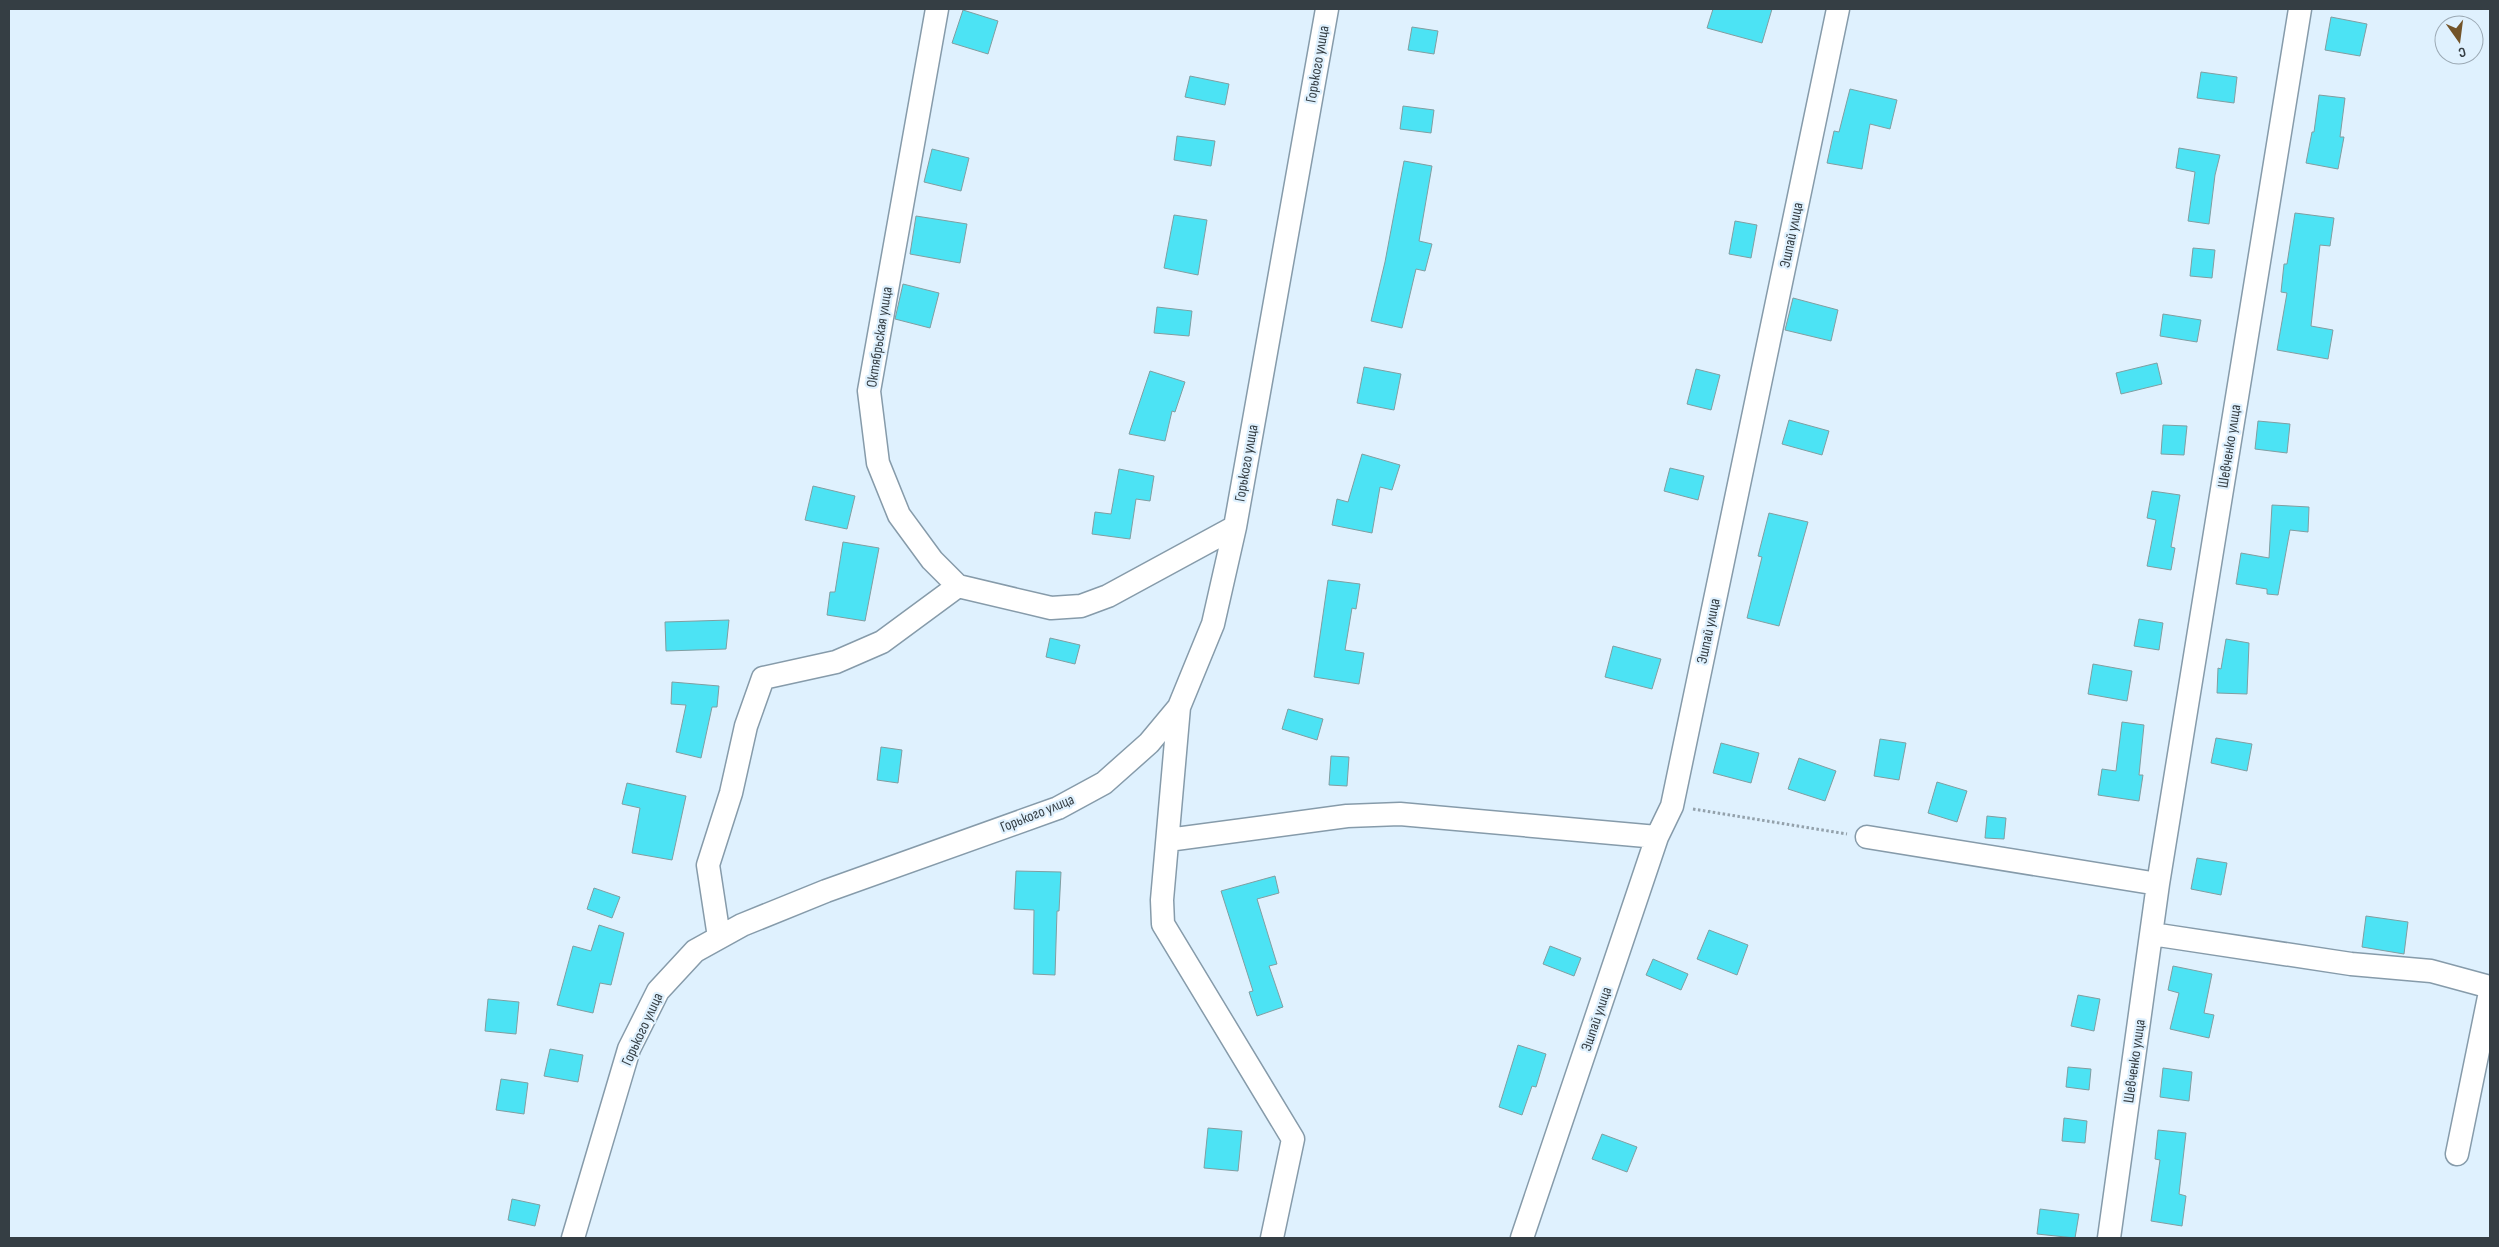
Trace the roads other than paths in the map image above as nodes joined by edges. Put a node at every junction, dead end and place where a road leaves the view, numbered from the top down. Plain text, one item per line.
1 (937, 9) edge
2 (1327, 9) edge
3 (1838, 9) edge
4 (2300, 9) edge
5 (1235, 527) junction
6 (958, 586) junction
7 (1179, 707) junction
8 (1657, 837) junction
9 (1867, 837) road end
10 (1168, 840) junction
11 (2158, 884) junction
12 (2152, 934) junction
13 (720, 937) junction
14 (2490, 987) edge
15 (2490, 992) edge
16 (2457, 1154) dead end
17 (573, 1238) edge
18 (1272, 1238) edge
19 (1522, 1238) edge
20 (2109, 1238) edge

1 - 6 street, Октябрьская улица
2 - 5 street, Горького улица
3 - 8 street, Эшпай улица
4 - 11 street, Шевченко улица
5 - 6 street
5 - 7 street, Горького улица
6 - 13 street
7 - 10 street
7 - 13 street, Горького улица
8 - 10 street
8 - 19 street, Эшпай улица
9 - 11 street
10 - 18 street
11 - 12 street, Шевченко улица
12 - 14 street
12 - 20 street, Шевченко улица
13 - 17 street, Горького улица
15 - 16 street

